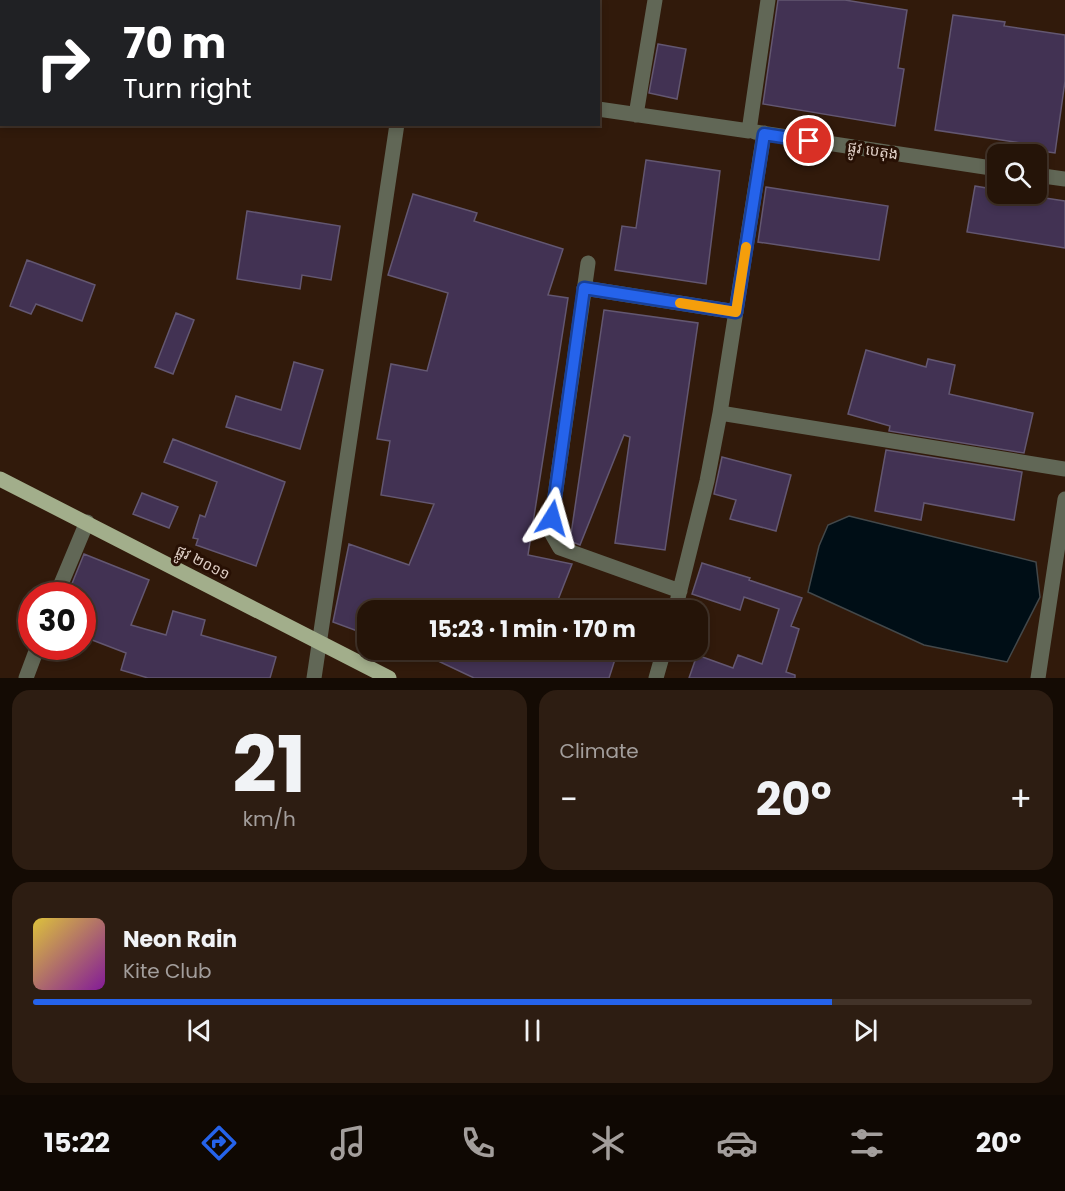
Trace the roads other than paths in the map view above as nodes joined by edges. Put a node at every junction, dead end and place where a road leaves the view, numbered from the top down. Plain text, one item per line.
1 (655, 0) edge
2 (768, 0) edge
3 (600, 109) edge
4 (636, 115) junction
5 (397, 126) edge
6 (756, 132) junction
7 (987, 167) edge
8 (1047, 177) edge
9 (1065, 179) edge
10 (588, 263) dead end
11 (584, 288) junction
12 (736, 312) junction
13 (720, 413) junction
14 (1065, 469) edge
15 (0, 479) edge
16 (1065, 499) edge
17 (87, 522) junction
18 (1060, 561) edge
19 (62, 582) edge
20 (680, 591) junction
21 (678, 600) edge
22 (320, 642) junction
23 (33, 660) edge
24 (661, 660) edge
25 (26, 678) edge
26 (314, 678) edge
27 (389, 678) edge
28 (656, 678) edge
29 (1038, 678) edge

1 - 4 street
2 - 6 street
3 - 4 street, ផ្លូវ បេតុង
4 - 6 street, ផ្លូវ បេតុង
5 - 22 street
6 - 7 street, ផ្លូវ បេតុង
6 - 12 street
8 - 9 street
10 - 11 street
11 - 12 street
11 - 20 street
12 - 13 street
13 - 14 street
13 - 20 street
15 - 17 main road, ផ្លូវ ២០១១
16 - 18 street
17 - 19 street
17 - 22 main road, ផ្លូវ ២០១១
18 - 29 street
20 - 21 street
22 - 26 street
22 - 27 main road, ផ្លូវ ២០១១
23 - 25 street
24 - 28 street

